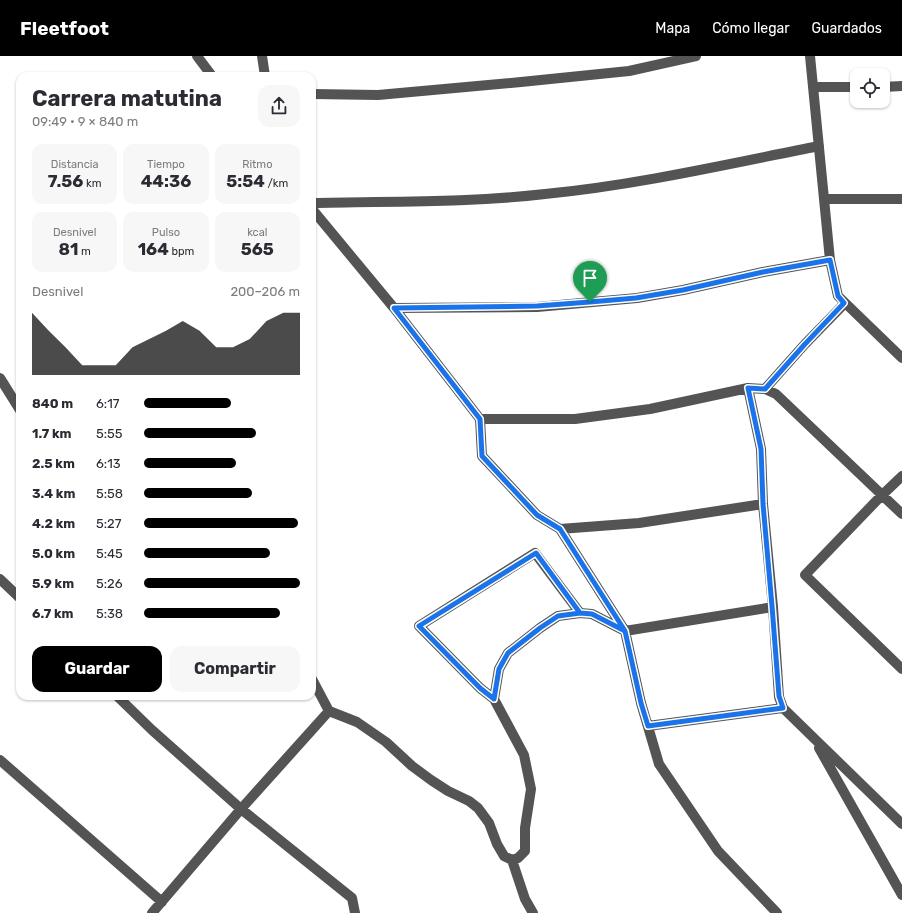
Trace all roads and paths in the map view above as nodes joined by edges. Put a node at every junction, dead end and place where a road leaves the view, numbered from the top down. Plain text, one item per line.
1 (197, 56) edge
2 (262, 56) edge
3 (696, 56) edge
4 (810, 56) edge
5 (209, 72) edge
6 (264, 72) edge
7 (890, 86) edge
8 (902, 86) edge
9 (813, 87) junction
10 (850, 87) edge
11 (316, 94) edge
12 (818, 146) junction
13 (824, 199) junction
14 (900, 201) edge
15 (316, 203) edge
16 (316, 214) edge
17 (830, 260) junction
18 (844, 303) junction
19 (394, 308) junction
20 (902, 358) edge
21 (0, 378) edge
22 (748, 388) junction
23 (765, 389) junction
24 (16, 404) edge
25 (480, 419) junction
26 (902, 476) edge
27 (882, 495) junction
28 (763, 504) junction
29 (902, 514) edge
30 (560, 529) junction
31 (0, 579) edge
32 (16, 594) edge
33 (772, 606) junction
34 (580, 613) junction
35 (625, 631) junction
36 (902, 669) edge
37 (316, 686) edge
38 (494, 699) junction
39 (121, 700) edge
40 (783, 708) junction
41 (330, 711) junction
42 (648, 726) junction
43 (812, 736) junction
44 (0, 760) edge
45 (242, 809) junction
46 (902, 824) edge
47 (512, 860) junction
48 (902, 895) edge
49 (162, 902) junction
50 (152, 913) edge
51 (356, 913) edge
52 (533, 913) edge
53 (777, 913) edge

1 - 5 street
2 - 6 street
3 - 11 street
4 - 9 street
7 - 8 street
9 - 10 street
9 - 12 street
12 - 13 street
12 - 15 street
13 - 14 street
13 - 17 street
16 - 19 street
17 - 18 street
17 - 19 street
18 - 20 street
18 - 23 street
19 - 25 street
21 - 24 street
22 - 23 street
22 - 25 street
22 - 28 street
23 - 27 street
25 - 30 street
26 - 27 street
27 - 29 street
27 - 36 street
28 - 30 street
28 - 33 street
30 - 35 street
31 - 32 street
33 - 35 street
33 - 40 street
34 - 35 street
34 - 38 street
34 - 38 street
35 - 42 street
37 - 41 street
38 - 47 street
39 - 45 street
40 - 42 street
40 - 43 street
41 - 45 street
41 - 47 street
42 - 53 street
43 - 46 street
43 - 48 street
44 - 49 street
45 - 49 street
45 - 51 street
47 - 52 street
49 - 50 street

